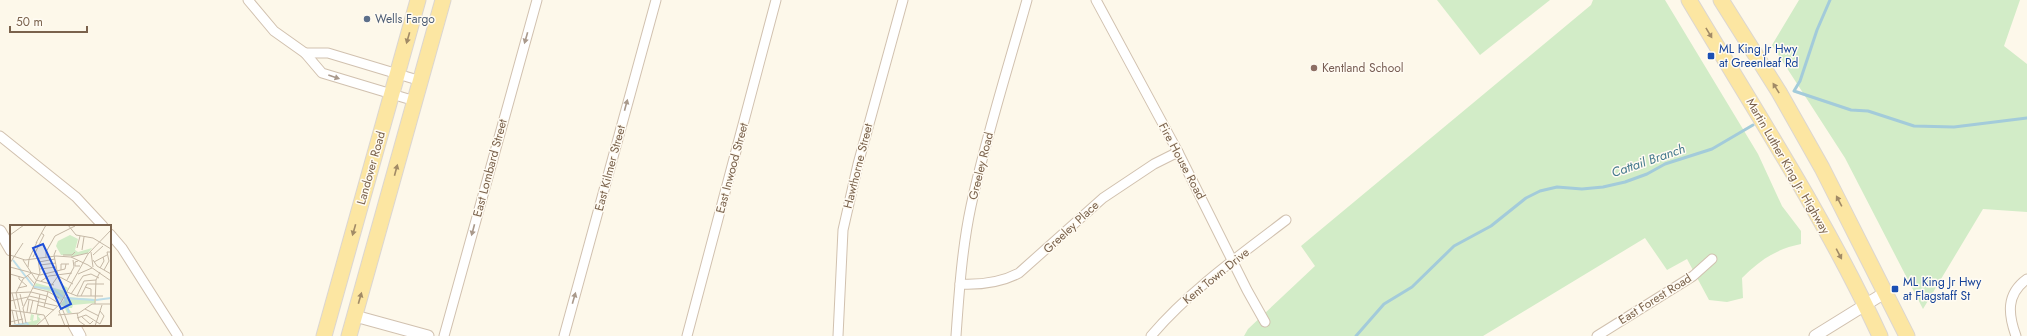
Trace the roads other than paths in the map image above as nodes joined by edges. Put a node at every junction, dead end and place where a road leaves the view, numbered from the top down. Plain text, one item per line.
1 (248, 0) edge
2 (418, 0) edge
3 (443, 0) edge
4 (537, 0) edge
5 (656, 0) edge
6 (776, 0) edge
7 (903, 0) edge
8 (1027, 0) edge
9 (1096, 0) edge
10 (1689, 0) edge
11 (1721, 0) edge
12 (305, 53) junction
13 (398, 74) junction
14 (421, 81) junction
15 (392, 94) junction
16 (415, 101) junction
17 (0, 136) edge
18 (1178, 152) junction
19 (1286, 220) dead end
20 (102, 225) edge
21 (0, 231) edge
22 (111, 235) edge
23 (0, 246) edge
24 (10, 248) edge
25 (10, 250) edge
26 (1712, 259) dead end
27 (1234, 261) junction
28 (2027, 279) edge
29 (960, 284) junction
30 (1886, 292) junction
31 (1866, 305) junction
32 (355, 316) junction
33 (1265, 322) dead end
34 (75, 326) edge
35 (80, 336) edge
36 (178, 336) edge
37 (324, 336) edge
38 (349, 336) edge
39 (428, 336) edge
40 (444, 336) edge
41 (564, 336) edge
42 (687, 336) edge
43 (838, 336) edge
44 (956, 336) edge
45 (1151, 336) edge
46 (1597, 336) edge
47 (1815, 336) edge
48 (1880, 336) edge
49 (1907, 336) edge
50 (2016, 336) edge

1 - 12 street
2 -> 13 main road, Landover Road
3 - 14 main road, Landover Road
4 -> 40 street, East Lombard Street
41 -> 5 street, East Kilmer Street
6 - 42 street, East Inwood Street
7 - 43 street, Hawthorne Street
8 - 29 street, Greeley Road
9 - 18 street, Fire House Road
10 -> 31 main road, Martin Luther King Jr. Highway
30 -> 11 main road
12 - 13 street
12 -> 15 street
13 - 14 street
13 - 15 main road, Landover Road
14 - 16 main road, Landover Road
15 - 16 street
15 -> 37 main road, Landover Road
32 -> 16 main road, Landover Road
17 - 20 street
18 - 27 street, Fire House Road
18 - 29 street, Greeley Place
19 - 27 street, Kent Town Drive
21 - 24 street
22 - 36 street
23 - 25 street
26 - 46 street, East Forest Road
27 - 33 street, Fire House Road
27 - 45 street, Kent Town Drive
28 - 50 street
29 - 44 street, Greeley Road
30 - 31 street
30 - 49 main road
31 - 47 street
31 - 48 main road, Martin Luther King Jr. Highway
32 - 38 main road, Landover Road
32 - 39 street
34 - 35 street

